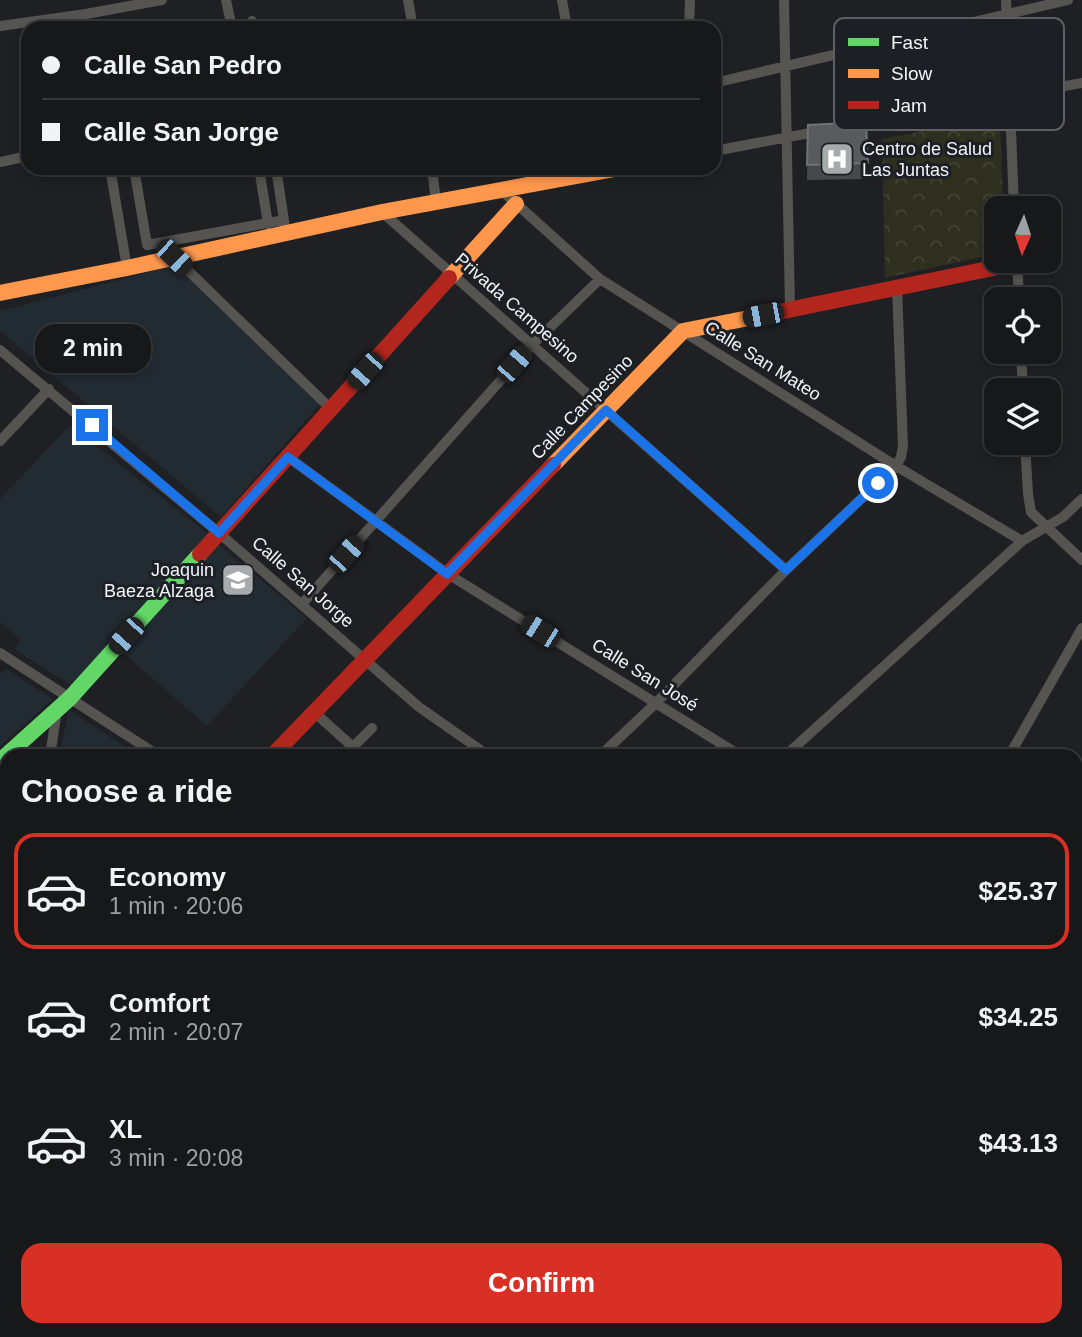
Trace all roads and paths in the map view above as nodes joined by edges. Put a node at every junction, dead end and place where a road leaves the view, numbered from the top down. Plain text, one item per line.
1 (162, 0) edge
2 (226, 0) edge
3 (408, 0) edge
4 (562, 0) edge
5 (690, 0) edge
6 (784, 0) edge
7 (1006, 0) edge
8 (1068, 0) edge
9 (1006, 14) junction
10 (86, 15) junction
11 (989, 18) edge
12 (1006, 18) edge
13 (39, 21) edge
14 (87, 21) edge
15 (230, 21) edge
16 (412, 21) edge
17 (566, 21) edge
18 (689, 21) edge
19 (21, 23) edge
20 (0, 26) edge
21 (834, 54) edge
22 (785, 65) junction
23 (721, 81) edge
24 (1082, 83) edge
25 (1064, 86) edge
26 (834, 128) edge
27 (1011, 130) edge
28 (787, 137) junction
29 (721, 150) edge
30 (21, 158) edge
31 (0, 162) edge
32 (111, 175) edge
33 (135, 175) edge
34 (259, 175) edge
35 (277, 175) edge
36 (433, 175) edge
37 (582, 175) edge
38 (501, 190) junction
39 (1013, 196) edge
40 (436, 202) junction
41 (516, 204) junction
42 (382, 212) junction
43 (268, 224) junction
44 (285, 227) junction
45 (174, 257) junction
46 (127, 268) junction
47 (984, 269) edge
48 (452, 274) junction
49 (600, 279) junction
50 (897, 287) junction
51 (0, 293) edge
52 (790, 309) junction
53 (683, 331) junction
54 (532, 345) junction
55 (0, 350) edge
56 (49, 389) junction
57 (331, 409) junction
58 (606, 410) junction
59 (0, 441) edge
60 (1026, 455) edge
61 (288, 457) junction
62 (896, 466) junction
63 (1082, 499) edge
64 (376, 520) junction
65 (1046, 526) junction
66 (219, 533) junction
67 (1022, 541) junction
68 (1082, 560) edge
69 (786, 570) junction
70 (447, 574) junction
71 (302, 604) junction
72 (1082, 628) edge
73 (0, 653) edge
74 (365, 659) junction
75 (70, 698) junction
76 (656, 703) junction
77 (57, 710) junction
78 (314, 712) junction
79 (372, 728) dead end
80 (353, 747) joint
81 (13, 749) edge
82 (51, 749) edge
83 (148, 749) edge
84 (279, 749) edge
85 (479, 749) edge
86 (607, 749) edge
87 (730, 749) edge
88 (793, 749) edge
89 (1013, 749) edge

1 - 10 street
2 - 15 street
3 - 16 street
4 - 17 street
5 - 18 street
6 - 22 street
7 - 9 street
8 - 9 street
9 - 11 street
9 - 12 street
10 - 13 street
10 - 14 street
19 - 20 street
21 - 22 street
22 - 23 street
22 - 28 street
24 - 25 street
26 - 28 street
27 - 39 street
28 - 29 street
28 - 52 street
30 - 31 street
32 - 46 street
33 - 43 street
34 - 43 street
35 - 44 street
36 - 40 street
37 - 38 street
38 - 40 street
38 - 41 street, Calle San Mateo
40 - 42 street
41 - 48 street
41 - 49 street, Calle San Mateo
42 - 44 street
42 - 48 street, Privada Campesino
43 - 44 street
44 - 45 street
45 - 46 street
45 - 57 street
46 - 51 street
47 - 50 street
48 - 54 street, Privada Campesino
48 - 57 street
49 - 53 street, Calle San Mateo
49 - 54 street
50 - 52 street
50 - 62 street
52 - 53 street
53 - 58 street, Calle Campesino
53 - 62 street, Calle San Mateo
54 - 58 street, Privada Campesino
54 - 64 street
55 - 56 street, Calle San Jorge
56 - 59 street
56 - 66 street, Calle San Jorge
57 - 61 street
58 - 69 street, Privada Campesino
58 - 70 street, Calle Campesino
60 - 65 street
61 - 64 street, Calle San José
61 - 66 street
62 - 67 street, Calle San Mateo
62 - 69 street
63 - 65 street
64 - 70 street, Calle San José
64 - 71 street
65 - 67 street
65 - 68 street
66 - 71 street, Calle San Jorge
66 - 75 street
67 - 88 street
69 - 76 street
70 - 74 street, Calle Campesino
70 - 76 street, Calle San José
71 - 74 street, Calle San Jorge
72 - 89 street
73 - 75 street
74 - 78 street, Calle Campesino
74 - 85 street, Calle San Jorge
75 - 77 street
75 - 83 street
76 - 86 street
76 - 87 street, Calle San José
77 - 81 street
77 - 82 street
78 - 80 street
78 - 84 street, Calle Campesino
79 - 80 street

